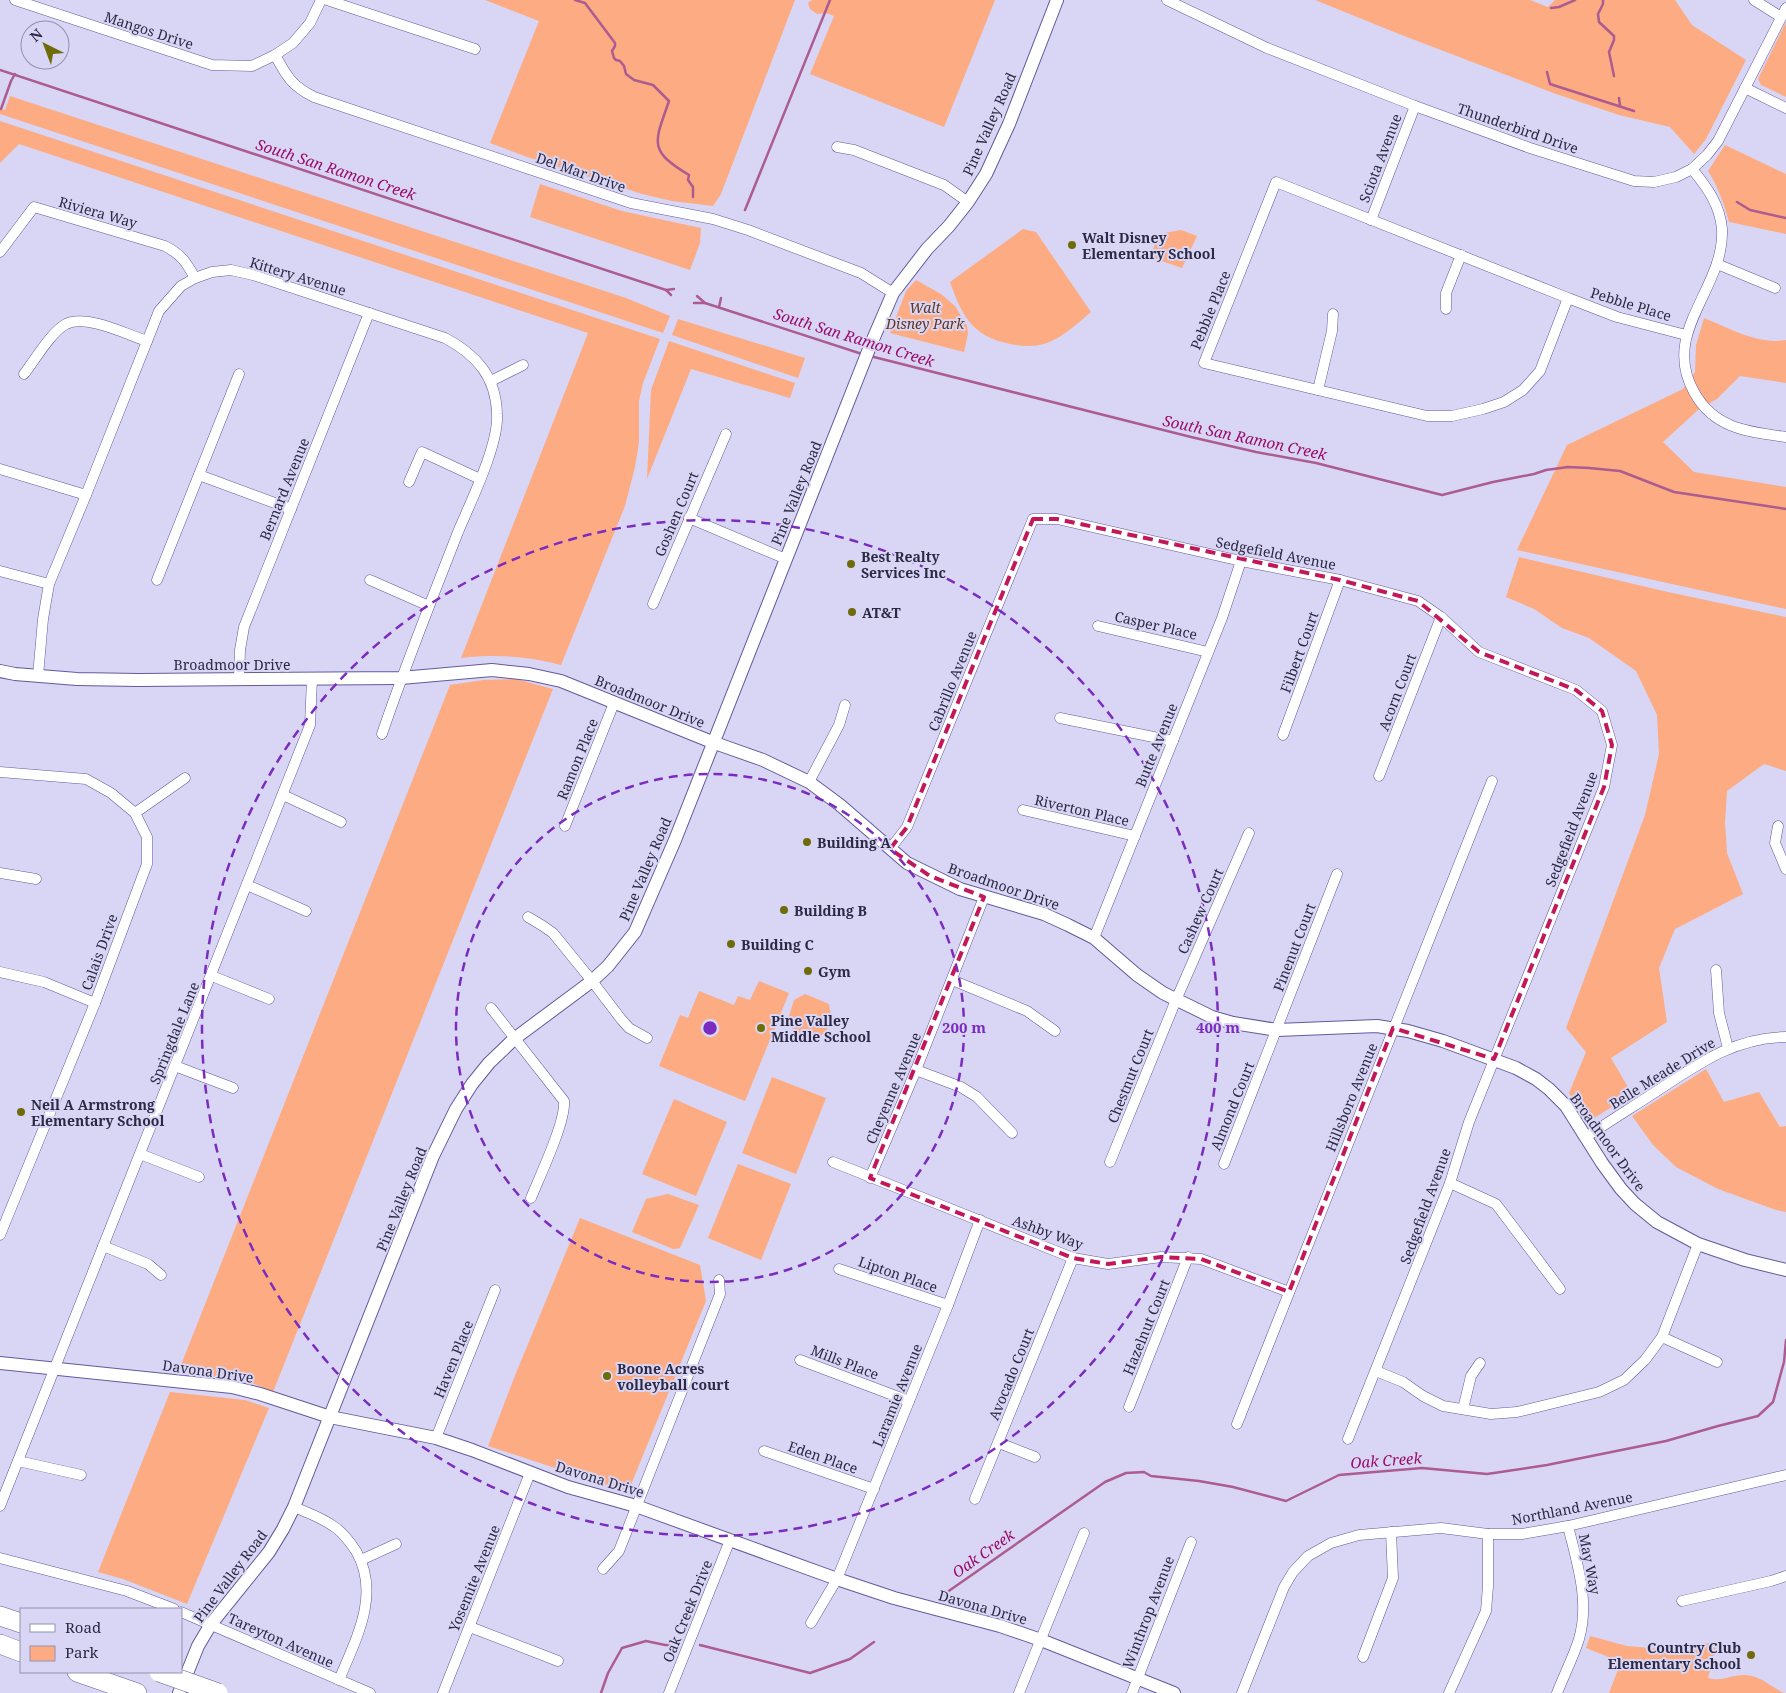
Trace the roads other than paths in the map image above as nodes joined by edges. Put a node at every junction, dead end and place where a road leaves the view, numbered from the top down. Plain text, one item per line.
1 (15, 0) edge
2 (321, 0) edge
3 (327, 0) edge
4 (1058, 0) edge
5 (1166, 0) edge
6 (1754, 0) edge
7 (1783, 13) edge
8 (475, 50) dead end
9 (275, 55) junction
10 (1745, 88) junction
11 (1415, 106) junction
12 (1786, 108) edge
13 (838, 146) dead end
14 (1692, 169) junction
15 (968, 202) junction
16 (1371, 220) junction
17 (0, 252) edge
18 (1460, 255) junction
19 (1716, 264) junction
20 (195, 278) junction
21 (1775, 288) dead end
22 (893, 293) junction
23 (1568, 298) junction
24 (1446, 309) dead end
25 (369, 313) junction
26 (1333, 314) dead end
27 (1686, 335) junction
28 (147, 341) junction
29 (523, 365) dead end
30 (24, 374) dead end
31 (239, 374) dead end
32 (491, 381) junction
33 (1318, 390) junction
34 (726, 434) dead end
35 (1786, 437) edge
36 (0, 469) edge
37 (200, 474) junction
38 (480, 479) junction
39 (409, 482) dead end
40 (86, 495) junction
41 (290, 509) junction
42 (689, 518) junction
43 (1033, 519) joint
44 (786, 559) junction
45 (1241, 561) junction
46 (0, 571) edge
47 (157, 580) dead end
48 (370, 580) dead end
49 (1340, 580) junction
50 (48, 584) junction
51 (653, 604) dead end
52 (429, 606) junction
53 (1441, 617) junction
54 (1098, 626) dead end
55 (1208, 652) junction
56 (0, 671) edge
57 (38, 676) junction
58 (239, 678) junction
59 (401, 678) junction
60 (312, 679) junction
61 (614, 702) junction
62 (845, 705) dead end
63 (1060, 718) dead end
64 (382, 734) dead end
65 (1283, 734) dead end
66 (1172, 741) junction
67 (712, 742) junction
68 (0, 772) edge
69 (1379, 776) dead end
70 (185, 778) dead end
71 (1492, 781) dead end
72 (809, 782) junction
73 (283, 795) junction
74 (1023, 810) dead end
75 (135, 813) junction
76 (341, 822) dead end
77 (565, 826) dead end
78 (1778, 826) dead end
79 (1249, 833) dead end
80 (1135, 836) junction
81 (890, 849) junction
82 (1786, 869) edge
83 (0, 873) edge
84 (1337, 874) dead end
85 (36, 879) dead end
86 (247, 884) junction
87 (984, 897) junction
88 (306, 911) dead end
89 (528, 917) dead end
90 (1094, 938) junction
91 (1716, 970) dead end
92 (0, 972) edge
93 (212, 976) junction
94 (952, 980) junction
95 (592, 981) junction
96 (269, 999) dead end
97 (1176, 1000) junction
98 (95, 1003) junction
99 (491, 1008) dead end
100 (1394, 1028) junction
101 (1277, 1030) junction
102 (1055, 1031) dead end
103 (1786, 1037) edge
104 (647, 1038) dead end
105 (514, 1039) junction
106 (1728, 1048) junction
107 (1494, 1059) junction
108 (175, 1066) junction
109 (916, 1070) junction
110 (233, 1088) dead end
111 (1012, 1133) dead end
112 (1586, 1137) junction
113 (140, 1154) junction
114 (833, 1162) dead end
115 (1110, 1162) dead end
116 (1224, 1164) dead end
117 (199, 1177) dead end
118 (870, 1178) junction
119 (1450, 1183) junction
120 (531, 1198) dead end
121 (980, 1220) junction
122 (0, 1235) edge
123 (1698, 1244) junction
124 (103, 1246) junction
125 (1188, 1257) junction
126 (1073, 1258) junction
127 (839, 1269) dead end
128 (1786, 1270) edge
129 (160, 1275) dead end
130 (719, 1280) dead end
131 (1560, 1289) dead end
132 (495, 1290) dead end
133 (1289, 1292) junction
134 (948, 1305) junction
135 (1662, 1337) junction
136 (800, 1360) dead end
137 (1717, 1362) dead end
138 (0, 1363) edge
139 (1480, 1363) dead end
140 (53, 1369) junction
141 (1376, 1371) junction
142 (909, 1401) junction
143 (1129, 1407) dead end
144 (1463, 1409) junction
145 (330, 1417) junction
146 (1238, 1424) dead end
147 (436, 1438) junction
148 (1348, 1439) dead end
149 (998, 1443) junction
150 (764, 1451) dead end
151 (1035, 1457) dead end
152 (18, 1462) junction
153 (530, 1473) junction
154 (81, 1474) dead end
155 (1786, 1475) edge
156 (874, 1489) junction
157 (975, 1499) dead end
158 (0, 1506) edge
159 (636, 1506) junction
160 (294, 1507) junction
161 (1568, 1526) junction
162 (1391, 1532) junction
163 (1084, 1533) dead end
164 (1488, 1534) junction
165 (730, 1540) junction
166 (1191, 1542) dead end
167 (396, 1544) dead end
168 (0, 1558) edge
169 (361, 1560) junction
170 (603, 1569) dead end
171 (1786, 1576) edge
172 (837, 1579) junction
173 (1682, 1602) dead end
174 (171, 1608) edge
175 (182, 1612) edge
176 (0, 1616) edge
177 (20, 1623) edge
178 (811, 1623) dead end
179 (211, 1624) junction
180 (470, 1627) junction
181 (1040, 1640) junction
182 (0, 1644) edge
183 (20, 1652) edge
184 (1363, 1657) dead end
185 (558, 1661) dead end
186 (80, 1673) edge
187 (162, 1673) edge
188 (1137, 1679) junction
189 (339, 1680) junction
190 (137, 1693) edge
191 (179, 1693) edge
192 (218, 1693) edge
193 (370, 1693) edge
194 (443, 1693) edge
195 (669, 1693) edge
196 (1019, 1693) edge
197 (1132, 1693) edge
198 (1174, 1693) edge
199 (1242, 1693) edge
200 (1450, 1693) edge
201 (1557, 1693) edge

1 - 9 street, Mangos Drive
2 - 9 street, Mangos Drive
3 - 8 street
4 - 15 street, Pine Valley Road
5 - 11 street, Thunderbird Drive
6 - 7 street
7 - 10 street, Thunderbird Drive
9 - 22 street, Del Mar Drive
10 - 12 street
10 - 14 street, Thunderbird Drive
11 - 14 street, Thunderbird Drive
11 - 16 street, Sciota Avenue
13 - 15 street
14 - 19 street
15 - 22 street, Pine Valley Road
16 - 18 street, Pebble Place
16 - 33 street, Pebble Place
17 - 20 street, Riviera Way
18 - 23 street, Pebble Place
18 - 24 street
19 - 21 street
19 - 27 street
20 - 25 street, Kittery Avenue
20 - 28 street, Kittery Avenue
22 - 44 street, Pine Valley Road
23 - 27 street, Pebble Place
23 - 33 street, Pebble Place
25 - 32 street, Kittery Avenue
25 - 41 street, Bernard Avenue
26 - 33 street
27 - 35 street
28 - 30 street
28 - 40 street, Kittery Avenue
29 - 32 street
31 - 37 street
32 - 38 street, Kittery Avenue
34 - 42 street, Goshen Court
36 - 40 street
37 - 41 street
37 - 47 street
38 - 39 street
38 - 52 street, Kittery Avenue
40 - 50 street, Kittery Avenue
41 - 58 street, Bernard Avenue
42 - 44 street
42 - 51 street, Goshen Court
43 - 45 street, Sedgefield Avenue
43 - 81 street, Cabrillo Avenue
44 - 67 street, Pine Valley Road
45 - 49 street, Sedgefield Avenue
45 - 55 street, Butte Avenue
46 - 50 street
48 - 52 street
49 - 53 street, Sedgefield Avenue
49 - 65 street, Filbert Court
50 - 57 street, Kittery Avenue
52 - 59 street, Kittery Avenue
53 - 69 street, Acorn Court
53 - 107 street, Sedgefield Avenue
54 - 55 street, Casper Place
55 - 66 street, Butte Avenue
56 - 57 street, Broadmoor Drive
57 - 58 street, Broadmoor Drive
58 - 60 street, Broadmoor Drive
59 - 60 street, Broadmoor Drive
59 - 61 street, Broadmoor Drive
59 - 64 street, Kittery Avenue
60 - 73 street, Springdale Lane
61 - 67 street, Broadmoor Drive
61 - 77 street, Ramon Place
62 - 72 street
63 - 66 street
66 - 80 street, Butte Avenue
67 - 72 street, Broadmoor Drive
67 - 95 street, Pine Valley Road
68 - 75 street, Calais Drive
70 - 75 street
71 - 100 street, Hillsboro Avenue
72 - 81 street, Broadmoor Drive
73 - 76 street
73 - 86 street, Springdale Lane
74 - 80 street, Riverton Place
75 - 98 street, Calais Drive
78 - 82 street
79 - 97 street, Cashew Court
80 - 90 street, Butte Avenue
81 - 87 street, Broadmoor Drive
83 - 85 street
84 - 101 street, Pinenut Court
86 - 88 street
86 - 93 street, Springdale Lane
87 - 90 street, Broadmoor Drive
87 - 94 street, Cheyenne Avenue
89 - 95 street
90 - 97 street, Broadmoor Drive
91 - 106 street
92 - 98 street
93 - 96 street
93 - 108 street, Springdale Lane
94 - 102 street
94 - 109 street, Cheyenne Avenue
95 - 104 street
95 - 105 street, Pine Valley Road
97 - 101 street, Broadmoor Drive
97 - 115 street, Chestnut Court
98 - 122 street, Calais Drive
99 - 105 street
100 - 101 street, Broadmoor Drive
100 - 107 street, Broadmoor Drive
100 - 133 street, Hillsboro Avenue
101 - 116 street, Almond Court
103 - 106 street, Belle Meade Drive
105 - 120 street
105 - 145 street, Pine Valley Road
106 - 112 street, Belle Meade Drive
107 - 112 street, Broadmoor Drive
107 - 119 street, Sedgefield Avenue
108 - 110 street
108 - 113 street, Springdale Lane
109 - 111 street
109 - 118 street, Cheyenne Avenue
112 - 123 street, Broadmoor Drive
113 - 117 street
113 - 124 street, Springdale Lane
114 - 118 street, Ashby Way
118 - 121 street, Ashby Way
119 - 131 street
119 - 141 street, Sedgefield Avenue
121 - 126 street, Ashby Way
121 - 134 street, Laramie Avenue
123 - 128 street, Broadmoor Drive
123 - 135 street
124 - 129 street
124 - 140 street, Springdale Lane
125 - 126 street, Ashby Way
125 - 133 street, Ashby Way
125 - 143 street, Hazelnut Court
126 - 149 street, Avocado Court
127 - 134 street, Lipton Place
130 - 159 street
132 - 147 street, Haven Place
133 - 146 street, Hillsboro Avenue
134 - 142 street, Laramie Avenue
135 - 137 street
135 - 144 street
136 - 142 street, Mills Place
138 - 140 street, Davona Drive
139 - 144 street
140 - 145 street, Davona Drive
140 - 152 street, Springdale Lane
141 - 144 street
141 - 148 street, Sedgefield Avenue
142 - 156 street, Laramie Avenue
145 - 147 street, Davona Drive
145 - 160 street, Pine Valley Road
147 - 153 street, Davona Drive
149 - 151 street
149 - 157 street, Avocado Court
150 - 156 street, Eden Place
152 - 154 street
152 - 158 street, Springdale Lane
153 - 159 street, Davona Drive
153 - 180 street, Yosemite Avenue
155 - 161 street, Northland Avenue
156 - 172 street, Laramie Avenue
159 - 165 street, Davona Drive
159 - 170 street
160 - 169 street
160 - 179 street, Pine Valley Road
161 - 164 street, Northland Avenue
161 - 201 street, May Way
162 - 164 street, Northland Avenue
162 - 184 street
162 - 199 street, Northland Avenue
163 - 181 street
164 - 200 street
165 - 172 street, Davona Drive
165 - 195 street, Oak Creek Drive
166 - 188 street, Winthrop Avenue
167 - 169 street
168 - 174 street
169 - 189 street
171 - 173 street
172 - 178 street, Laramie Avenue
172 - 181 street, Davona Drive
175 - 179 street, Tareyton Avenue
176 - 177 highway
179 - 189 street, Tareyton Avenue
179 - 191 street, Pine Valley Road
180 - 185 street
180 - 194 street, Yosemite Avenue
181 - 188 street, Davona Drive
181 - 196 street
182 - 183 highway
186 - 190 highway
187 - 192 highway, bridge
188 - 197 street, Winthrop Avenue
188 - 198 street, Davona Drive
189 - 193 street, Tareyton Avenue

